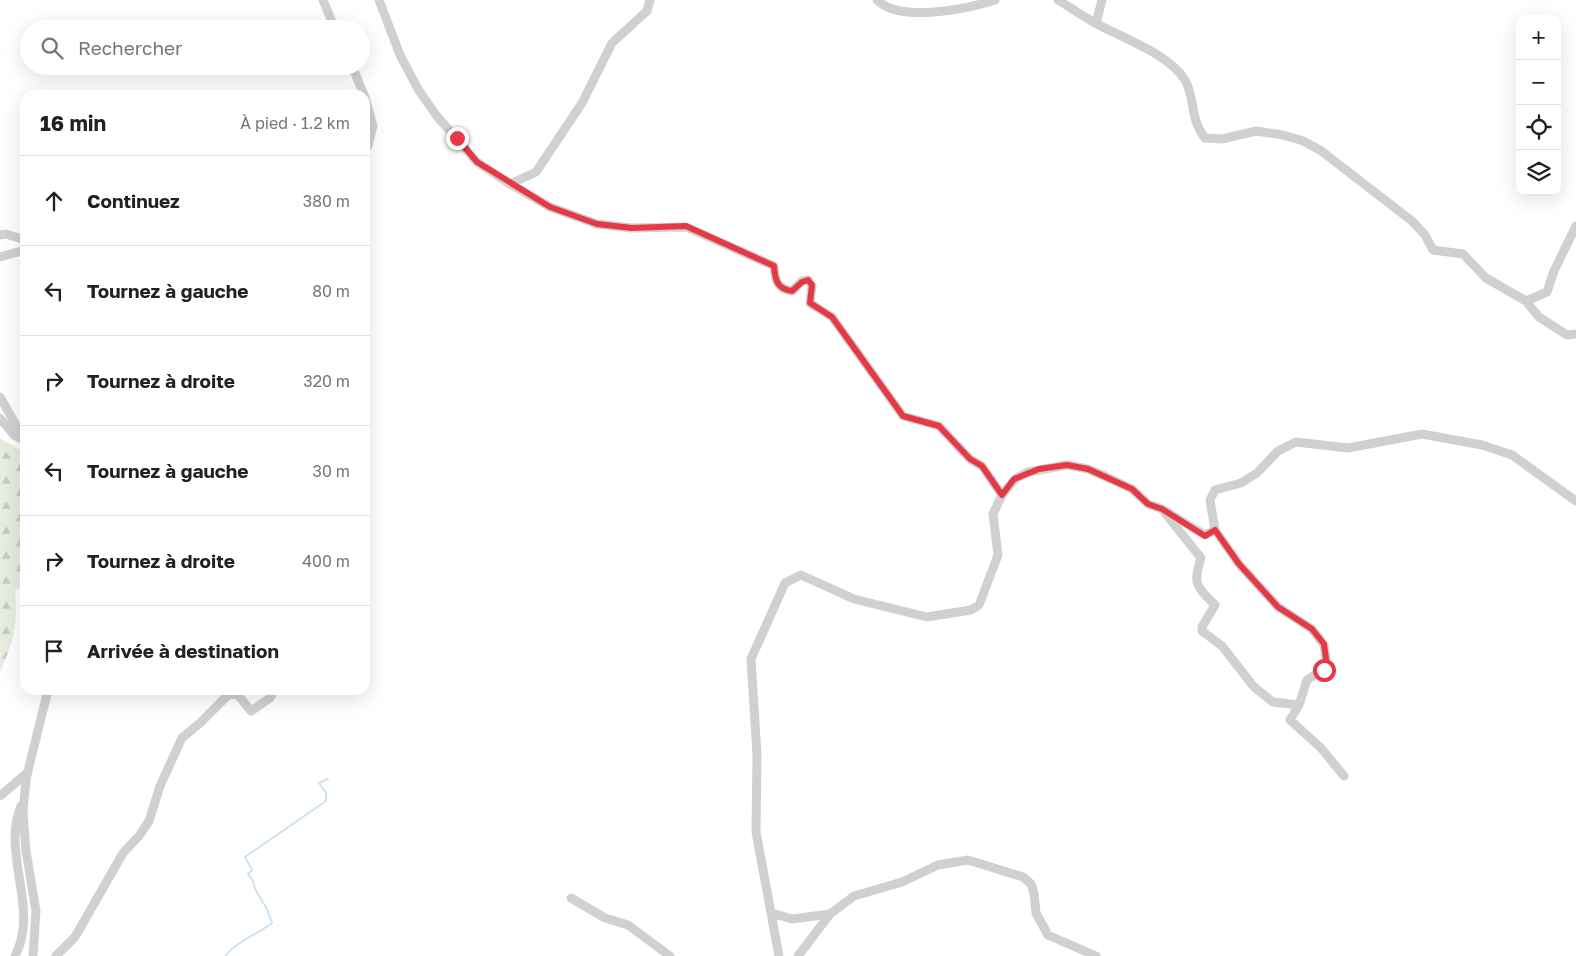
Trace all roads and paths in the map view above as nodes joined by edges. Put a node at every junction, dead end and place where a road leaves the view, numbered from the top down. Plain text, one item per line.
1 (323, 0) edge
2 (379, 0) edge
3 (650, 0) edge
4 (877, 0) edge
5 (995, 0) edge
6 (1058, 0) edge
7 (1102, 0) edge
8 (331, 20) edge
9 (1096, 23) junction
10 (356, 75) edge
11 (362, 90) edge
12 (370, 115) edge
13 (370, 138) edge
14 (510, 184) junction
15 (1576, 226) edge
16 (0, 235) edge
17 (20, 239) edge
18 (20, 251) edge
19 (0, 257) edge
20 (1526, 301) junction
21 (1576, 334) edge
22 (0, 397) edge
23 (0, 418) edge
24 (20, 428) edge
25 (20, 438) edge
26 (1002, 495) junction
27 (1576, 501) edge
28 (1162, 509) junction
29 (1215, 530) junction
30 (47, 695) edge
31 (228, 695) edge
32 (238, 695) edge
33 (272, 695) edge
34 (1299, 705) junction
35 (27, 773) junction
36 (1344, 776) dead end
37 (0, 796) edge
38 (24, 800) junction
39 (571, 898) dead end
40 (772, 913) junction
41 (830, 914) junction
42 (15, 956) edge
43 (33, 956) edge
44 (56, 956) edge
45 (670, 956) edge
46 (779, 956) edge
47 (798, 956) edge
48 (1096, 956) edge

1 - 8 street
2 - 14 street
3 - 14 street
4 - 5 street
6 - 9 street
7 - 9 street
9 - 20 street
10 - 11 street
12 - 13 street
14 - 26 street
15 - 20 street
16 - 17 street
18 - 19 street
20 - 21 street
22 - 24 street
23 - 25 street
26 - 28 street
26 - 40 street
27 - 29 street
28 - 29 street
28 - 34 street
29 - 34 street
30 - 35 street
31 - 44 street
32 - 33 street
34 - 36 street
35 - 37 street
35 - 38 street
38 - 42 street
38 - 43 street
39 - 45 street
40 - 41 street
40 - 46 street
41 - 47 street
41 - 48 street

